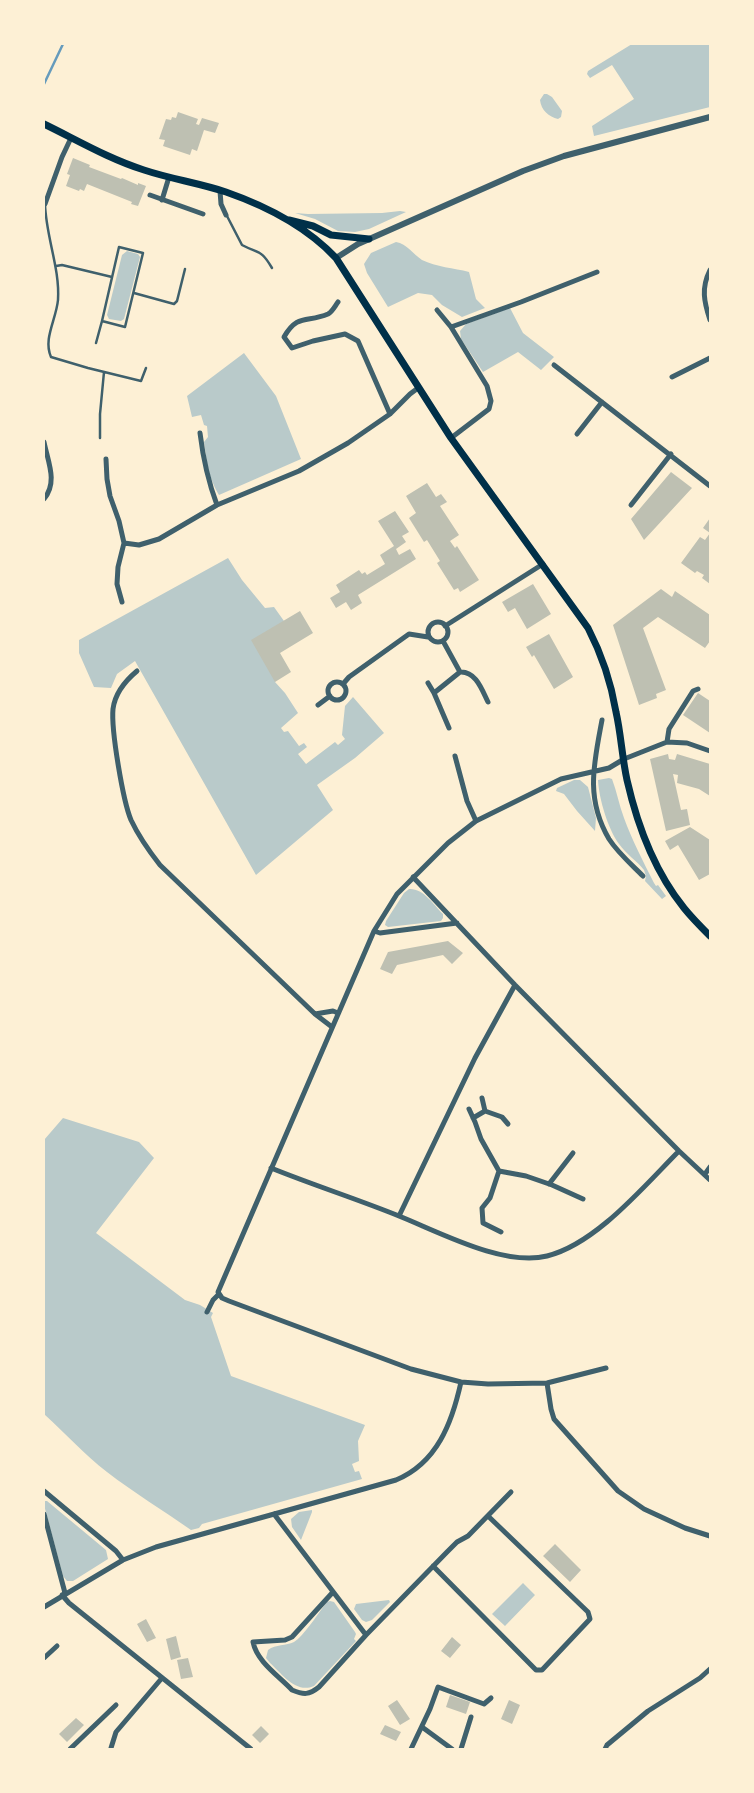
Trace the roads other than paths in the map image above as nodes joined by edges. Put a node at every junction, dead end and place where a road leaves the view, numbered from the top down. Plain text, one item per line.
1 (710, 118) edge
2 (44, 124) edge
3 (71, 138) junction
4 (169, 177) junction
5 (220, 191) junction
6 (150, 195) dead end
7 (162, 200) junction
8 (46, 204) joint
9 (203, 214) dead end
10 (226, 215) joint
11 (284, 218) junction
12 (369, 239) junction
13 (336, 258) junction
14 (56, 266) junction
15 (272, 268) dead end
16 (185, 269) dead end
17 (710, 270) edge
18 (597, 272) dead end
19 (112, 276) junction
20 (133, 293) junction
21 (338, 302) dead end
22 (437, 310) dead end
23 (710, 320) edge
24 (102, 321) junction
25 (451, 327) junction
26 (96, 343) dead end
27 (710, 358) edge
28 (554, 365) dead end
29 (146, 368) dead end
30 (104, 372) junction
31 (672, 378) dead end
32 (418, 388) junction
33 (602, 402) junction
34 (390, 414) junction
35 (200, 433) dead end
36 (577, 434) dead end
37 (100, 438) dead end
38 (451, 438) junction
39 (44, 442) edge
40 (671, 454) junction
41 (106, 459) dead end
42 (710, 486) edge
43 (44, 499) edge
44 (218, 505) junction
45 (631, 505) dead end
46 (124, 543) junction
47 (543, 564) junction
48 (122, 602) dead end
49 (445, 626) junction
50 (428, 637) junction
51 (443, 641) junction
52 (137, 671) dead end
53 (460, 672) junction
54 (428, 682) dead end
55 (343, 684) junction
56 (698, 688) dead end
57 (434, 693) junction
58 (330, 696) junction
59 (488, 702) dead end
60 (318, 705) dead end
61 (602, 720) dead end
62 (449, 728) dead end
63 (667, 742) junction
64 (710, 751) edge
65 (455, 756) dead end
66 (624, 760) junction
67 (593, 771) junction
68 (476, 821) junction
69 (643, 876) dead end
70 (413, 877) junction
71 (457, 923) junction
72 (374, 931) junction
73 (710, 936) edge
74 (515, 985) junction
75 (338, 1013) junction
76 (315, 1014) junction
77 (332, 1027) junction
78 (482, 1098) dead end
79 (469, 1109) dead end
80 (485, 1111) junction
81 (473, 1118) junction
82 (508, 1124) dead end
83 (679, 1151) junction
84 (573, 1152) dead end
85 (710, 1167) edge
86 (271, 1168) junction
87 (499, 1171) junction
88 (705, 1174) junction
89 (710, 1180) edge
90 (549, 1184) junction
91 (583, 1199) dead end
92 (399, 1216) junction
93 (500, 1232) dead end
94 (219, 1293) junction
95 (207, 1312) dead end
96 (606, 1368) dead end
97 (461, 1382) junction
98 (547, 1383) junction
99 (44, 1491) edge
100 (511, 1492) dead end
101 (44, 1514) edge
102 (274, 1514) junction
103 (488, 1516) junction
104 (710, 1536) edge
105 (123, 1560) junction
106 (433, 1566) junction
107 (333, 1592) junction
108 (64, 1594) junction
109 (44, 1607) edge
110 (366, 1635) junction
111 (57, 1646) dead end
112 (44, 1658) edge
113 (710, 1669) edge
114 (162, 1678) junction
115 (491, 1698) dead end
116 (116, 1705) dead end
117 (471, 1717) dead end
118 (422, 1727) junction
119 (111, 1748) edge
120 (70, 1749) edge
121 (251, 1749) edge
122 (411, 1749) edge
123 (452, 1749) edge
124 (461, 1749) edge
125 (605, 1749) edge

1 - 12 street
2 - 3 main road
3 - 4 main road
3 - 8 street
4 - 5 main road
4 - 7 street
5 - 10 street
5 - 11 main road
6 - 7 street
7 - 9 street
8 - 14 lane
10 - 15 lane
11 - 12 main road
11 - 13 main road
12 - 13 street
13 - 32 main road
14 - 19 lane
14 - 30 lane
16 - 20 lane
17 - 23 street
18 - 25 street
19 - 20 lane
19 - 24 lane
20 - 24 lane
21 - 34 street
22 - 25 street
24 - 26 lane
25 - 38 street
27 - 31 street
28 - 33 street
29 - 30 lane
30 - 37 lane
32 - 34 street
32 - 38 main road
33 - 36 street
33 - 40 street
34 - 44 street
35 - 44 street
38 - 47 main road
39 - 43 street
40 - 42 street
40 - 45 street
41 - 46 street
44 - 46 street
46 - 48 street
47 - 49 street
47 - 66 main road
49 - 50 street
49 - 51 street
50 - 51 street
50 - 55 street
51 - 53 street
52 - 76 street
53 - 57 street
53 - 59 street
54 - 57 street
55 - 58 street
55 - 58 street
56 - 63 street
57 - 62 street
58 - 60 street
61 - 67 street
63 - 64 street
63 - 66 street
65 - 68 street
66 - 67 street
66 - 73 main road
67 - 68 street
67 - 69 street
68 - 70 street
70 - 71 street
70 - 72 street
71 - 72 street
71 - 74 street
72 - 75 street
74 - 83 street
74 - 92 street
75 - 76 street
75 - 77 street
76 - 77 street
77 - 86 street
78 - 80 street
79 - 81 street
80 - 81 street
80 - 82 street
81 - 87 street
83 - 88 street
83 - 92 street
84 - 90 street
85 - 88 street
86 - 92 street
86 - 94 street
87 - 90 street
87 - 93 street
88 - 89 street
90 - 91 street
94 - 95 street
94 - 97 street
96 - 98 street
97 - 98 street
97 - 102 street
98 - 104 street
99 - 105 street
100 - 103 street
101 - 108 street
102 - 105 street
102 - 107 street
103 - 106 street
103 - 106 street
105 - 108 street
106 - 110 street
107 - 110 street
107 - 110 street
108 - 109 street
108 - 114 street
111 - 112 street
113 - 125 street
114 - 119 street
114 - 121 street
115 - 118 street
116 - 120 street
117 - 124 street
118 - 122 street
118 - 123 street

